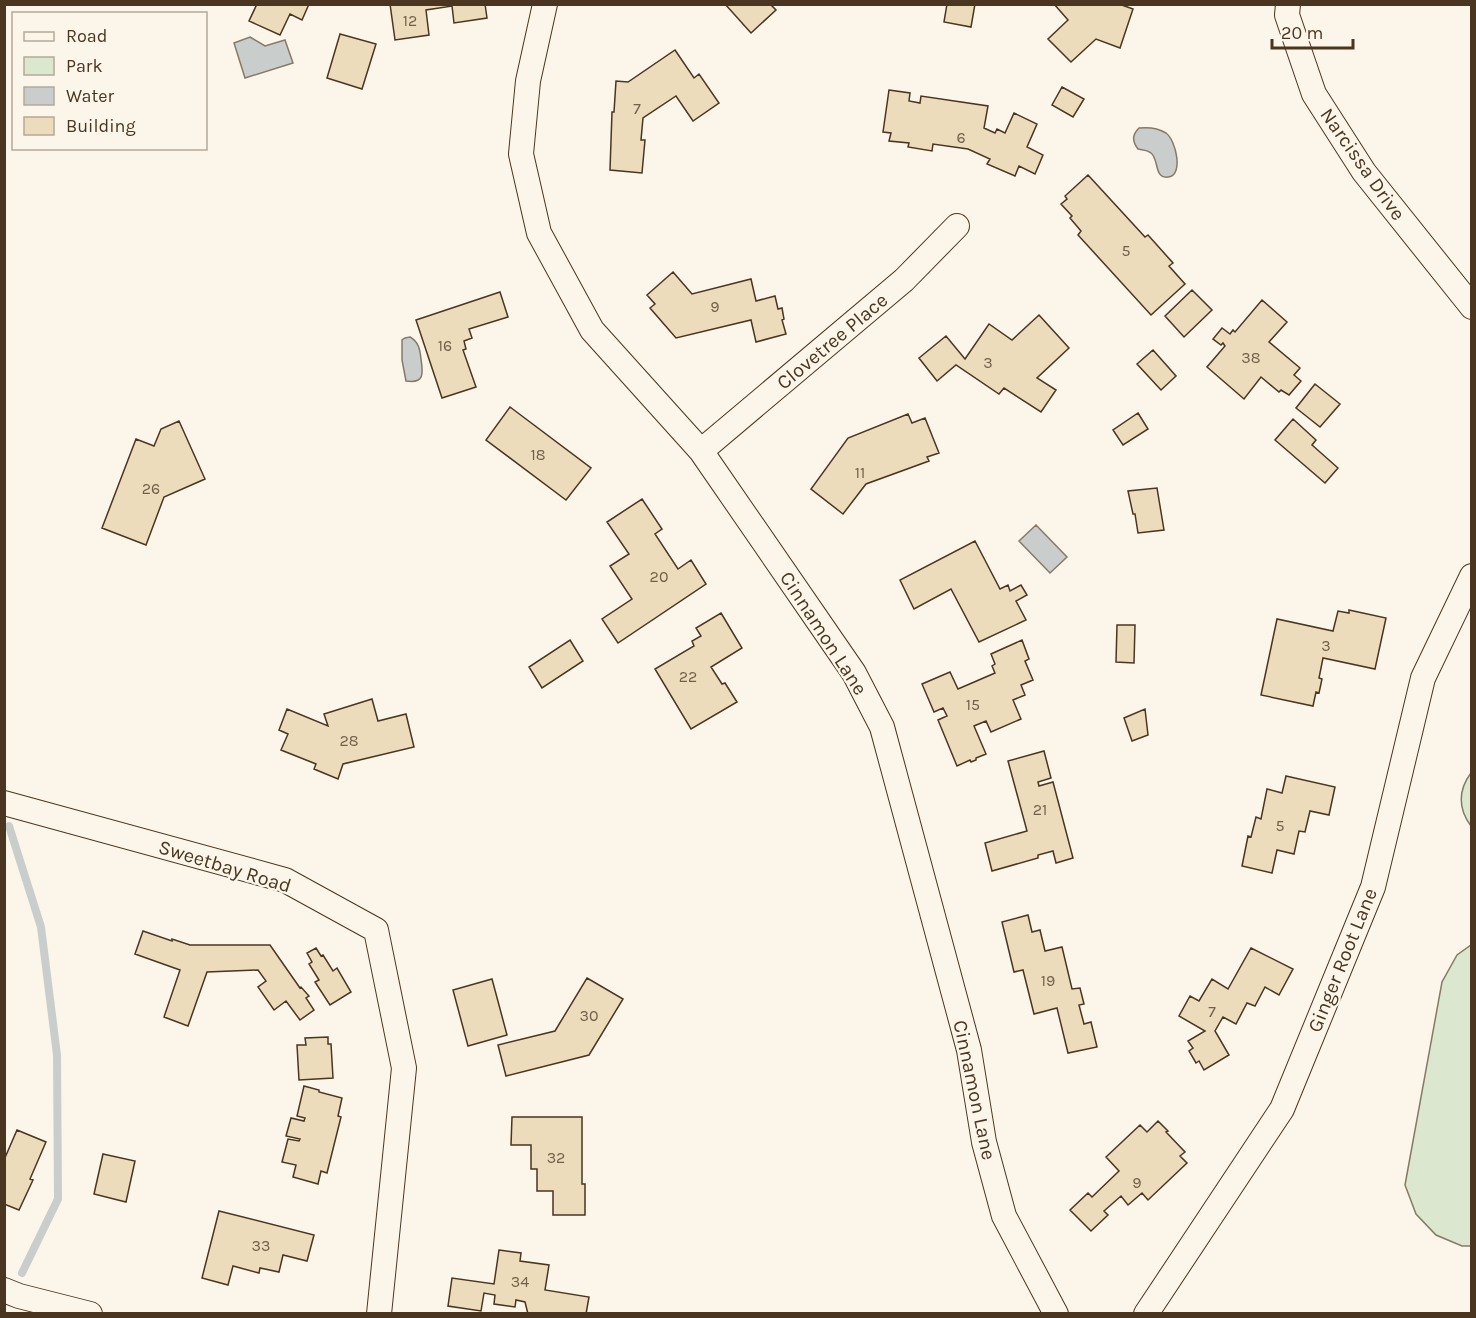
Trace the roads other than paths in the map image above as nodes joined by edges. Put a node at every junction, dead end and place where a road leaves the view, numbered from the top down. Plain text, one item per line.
1 (545, 4) edge
2 (1288, 4) edge
3 (957, 226) dead end
4 (1472, 307) edge
5 (701, 451) junction
6 (1472, 576) edge
7 (4, 803) edge
8 (4, 1290) edge
9 (90, 1314) edge
10 (379, 1314) edge
11 (1056, 1314) edge
12 (1146, 1314) edge

1 - 5 street, Cinnamon Lane
2 - 4 street, Narcissa Drive
3 - 5 street, Clovetree Place
5 - 11 street, Cinnamon Lane
6 - 12 street, Ginger Root Lane
7 - 10 street, Sweetbay Road
8 - 9 street

